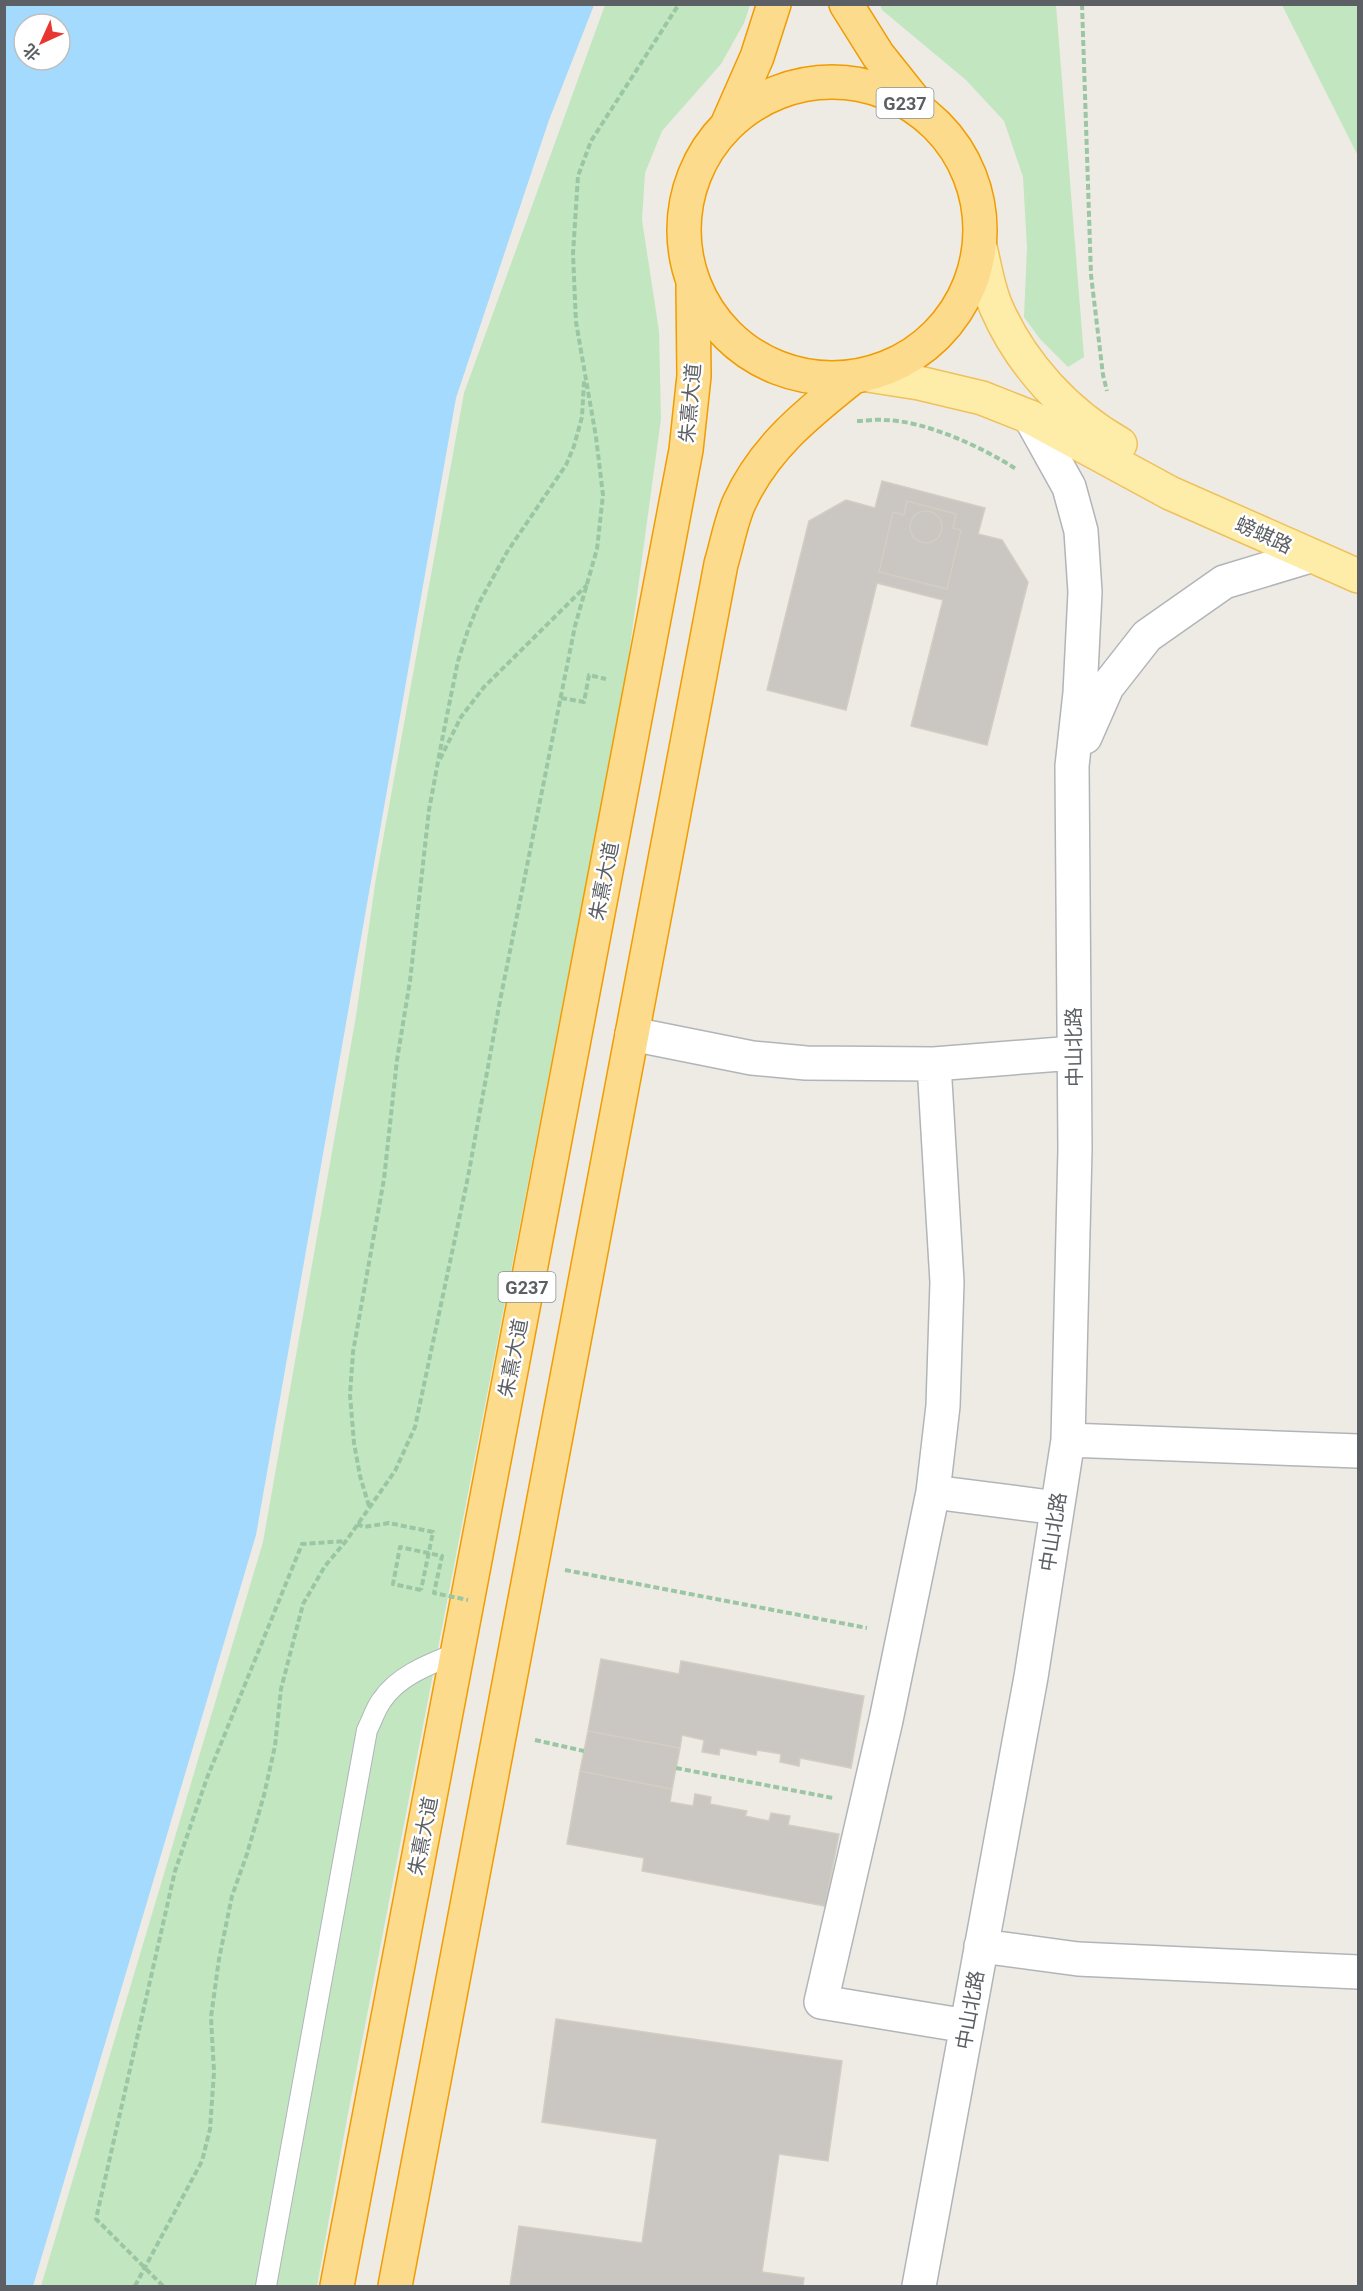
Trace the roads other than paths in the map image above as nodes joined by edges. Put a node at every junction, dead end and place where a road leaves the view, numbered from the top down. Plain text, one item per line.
1 (774, 4) edge
2 (846, 4) edge
3 (926, 115) junction
4 (728, 124) junction
5 (980, 246) junction
6 (693, 286) junction
7 (860, 376) junction
8 (1030, 417) junction
9 (1173, 485) junction
10 (1310, 556) junction
11 (1359, 559) edge
12 (1359, 576) edge
13 (1072, 766) junction
14 (632, 1034) junction
15 (1074, 1053) junction
16 (934, 1064) junction
17 (1068, 1440) junction
18 (1359, 1451) edge
19 (933, 1491) junction
20 (1057, 1508) junction
21 (458, 1653) junction
22 (981, 1946) junction
23 (1359, 1972) edge
24 (967, 2026) junction
25 (266, 2286) edge
26 (337, 2286) edge
27 (395, 2286) edge
28 (919, 2286) edge

1 - 4 highway, G237
2 - 3 highway, G237
3 - 4 highway, G237
3 - 5 highway, G237
4 - 6 highway, G237
5 - 7 highway, G237
5 - 9 main road
6 - 7 highway, G237
6 - 21 highway, 朱熹大道 / G237
7 - 8 main road
7 - 14 highway, G237
8 - 9 main road
8 - 13 street, 中山北路
9 - 10 main road, 螃蜞路
9 - 11 main road
10 - 12 main road, 螃蜞路
10 - 13 street
13 - 15 street, 中山北路
14 - 16 street
14 - 27 highway, G237
15 - 16 street
15 - 17 street, 中山北路
16 - 19 street
17 - 18 street
17 - 20 street, 中山北路
19 - 20 street
19 - 24 street
20 - 22 street, 中山北路
21 - 25 lane
21 - 26 highway, 朱熹大道 / G237
22 - 23 street
22 - 24 street, 中山北路
24 - 28 street, 中山北路

